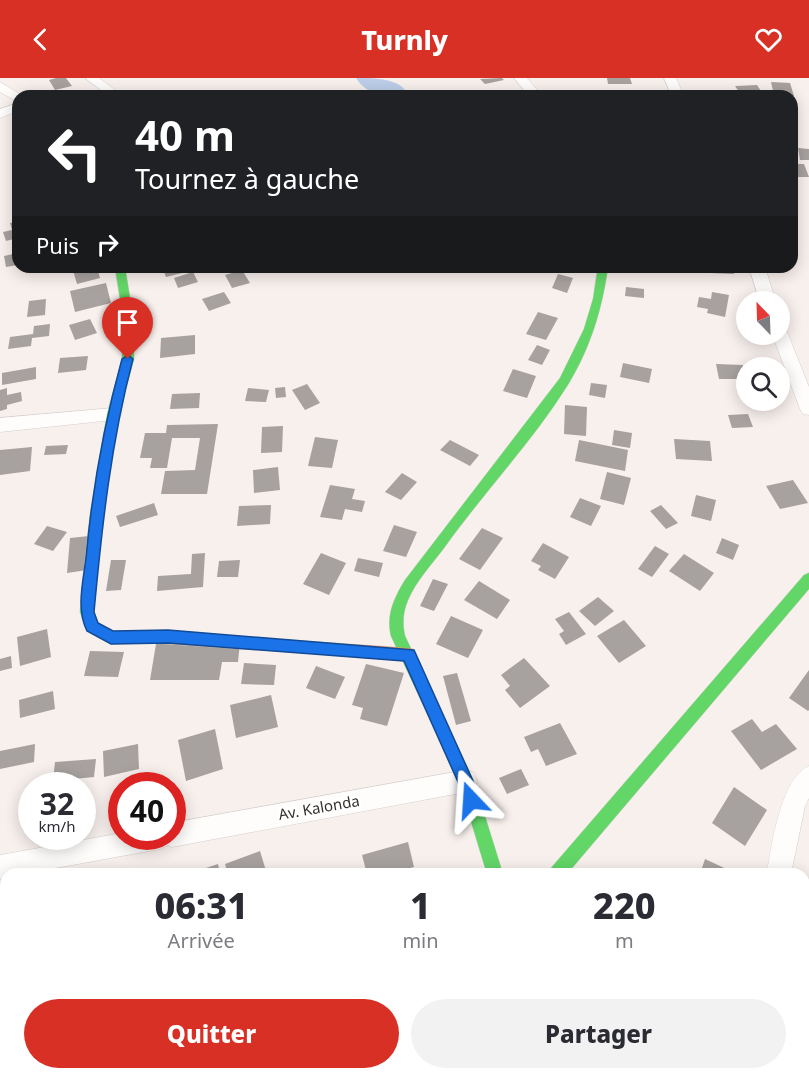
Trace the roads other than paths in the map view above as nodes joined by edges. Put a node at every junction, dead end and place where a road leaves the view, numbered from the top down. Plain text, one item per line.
1 (91, 78) edge
2 (520, 78) edge
3 (108, 90) edge
4 (531, 90) edge
5 (121, 273) edge
6 (603, 273) edge
7 (759, 273) edge
8 (765, 291) edge
9 (784, 345) edge
10 (809, 409) edge
11 (113, 414) junction
12 (0, 424) edge
13 (809, 579) edge
14 (408, 654) junction
15 (809, 777) edge
16 (466, 781) junction
17 (186, 832) edge
18 (108, 847) edge
19 (0, 867) edge
20 (493, 868) edge
21 (562, 868) edge
22 (780, 868) edge

1 - 3 street
2 - 4 street
5 - 11 street
6 - 14 street
7 - 8 street
9 - 10 street
11 - 12 street
11 - 14 street
13 - 21 street
14 - 16 street
15 - 22 street
16 - 17 street, Av. Kalonda
16 - 20 street
18 - 19 street

